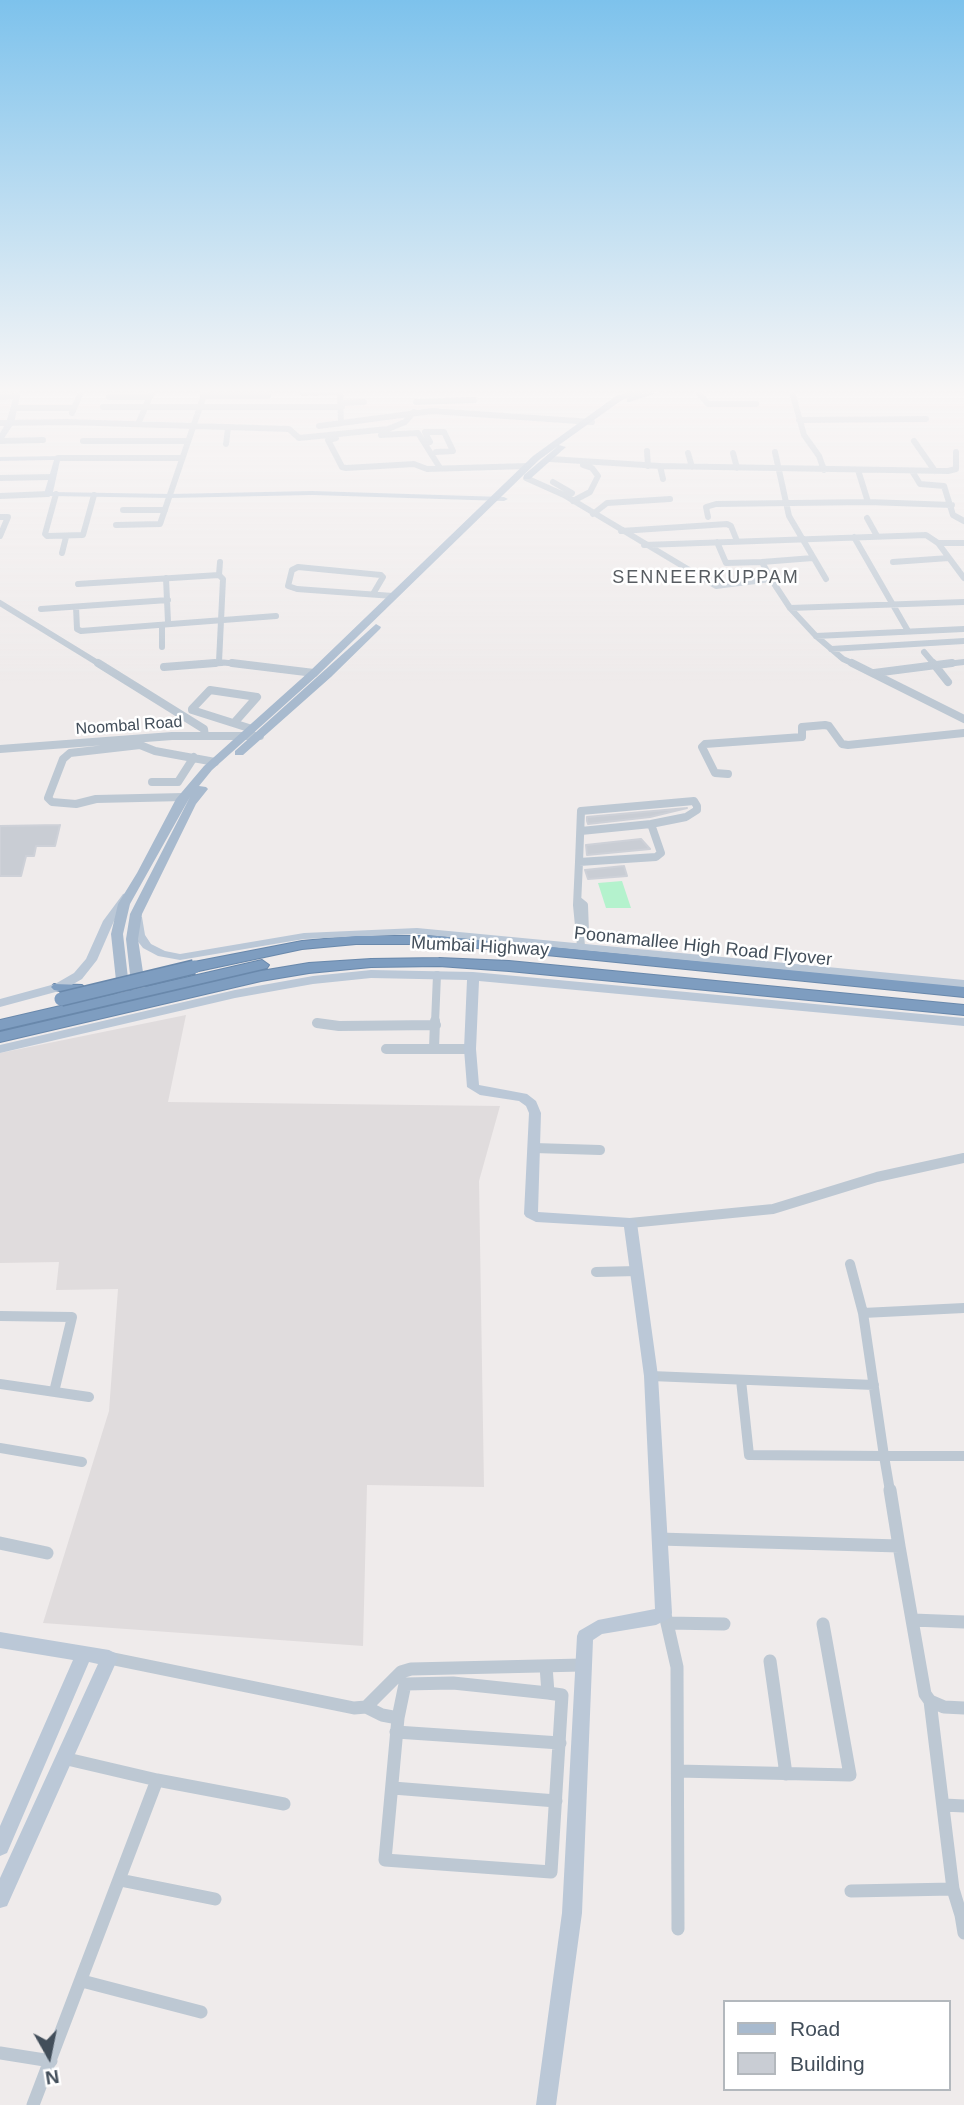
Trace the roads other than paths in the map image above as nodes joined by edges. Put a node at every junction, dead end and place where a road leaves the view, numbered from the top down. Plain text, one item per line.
1 (52, 490) edge
2 (172, 490) edge
3 (507, 490) edge
4 (558, 490) edge
5 (568, 490) edge
6 (591, 490) edge
7 (782, 490) edge
8 (864, 490) edge
9 (946, 490) edge
10 (52, 494) junction
11 (94, 495) junction
12 (0, 496) edge
13 (170, 496) junction
14 (580, 497) junction
15 (499, 499) junction
16 (670, 499) dead end
17 (573, 501) junction
18 (785, 502) junction
19 (868, 502) junction
20 (952, 505) junction
21 (123, 510) dead end
22 (165, 510) junction
23 (593, 514) junction
24 (0, 517) edge
25 (708, 517) dead end
26 (867, 518) dead end
27 (964, 521) edge
28 (116, 525) dead end
29 (621, 531) junction
30 (0, 536) edge
31 (877, 536) junction
32 (66, 537) junction
33 (854, 537) junction
34 (803, 538) junction
35 (737, 541) junction
36 (716, 542) junction
37 (964, 542) edge
38 (939, 543) junction
39 (644, 545) junction
40 (62, 553) dead end
41 (813, 558) junction
42 (950, 558) junction
43 (220, 562) dead end
44 (762, 562) junction
45 (892, 562) dead end
46 (219, 575) junction
47 (166, 578) junction
48 (964, 578) edge
49 (771, 579) junction
50 (826, 579) dead end
51 (78, 584) dead end
52 (373, 594) junction
53 (393, 596) junction
54 (168, 600) junction
55 (0, 603) edge
56 (964, 603) edge
57 (894, 605) junction
58 (76, 607) junction
59 (790, 608) junction
60 (41, 609) dead end
61 (276, 616) dead end
62 (223, 620) junction
63 (171, 624) junction
64 (162, 625) junction
65 (964, 629) edge
66 (908, 631) junction
67 (816, 636) junction
68 (964, 640) edge
69 (162, 647) dead end
70 (831, 649) junction
71 (924, 652) dead end
72 (964, 662) edge
73 (222, 663) junction
74 (934, 665) junction
75 (164, 667) dead end
76 (314, 673) junction
77 (872, 673) junction
78 (948, 682) dead end
79 (964, 719) edge
80 (234, 723) junction
81 (252, 733) junction
82 (964, 733) edge
83 (205, 736) junction
84 (0, 749) edge
85 (194, 757) junction
86 (215, 762) junction
87 (728, 774) dead end
88 (152, 782) dead end
89 (184, 797) junction
90 (650, 824) junction
91 (581, 831) junction
92 (579, 862) junction
93 (131, 892) junction
94 (136, 914) junction
95 (583, 946) junction
96 (438, 975) junction
97 (606, 975) junction
98 (473, 976) junction
99 (907, 982) junction
100 (964, 984) edge
101 (139, 992) junction
102 (964, 992) edge
103 (123, 996) junction
104 (64, 998) junction
105 (0, 1003) edge
106 (964, 1010) edge
107 (0, 1013) edge
108 (964, 1022) edge
109 (317, 1023) dead end
110 (0, 1025) edge
111 (436, 1025) junction
112 (0, 1037) edge
113 (0, 1049) edge
114 (386, 1049) dead end
115 (434, 1049) junction
116 (470, 1049) junction
117 (534, 1149) junction
118 (600, 1150) dead end
119 (964, 1157) edge
120 (630, 1223) junction
121 (850, 1264) dead end
122 (637, 1270) junction
123 (596, 1272) dead end
124 (964, 1308) edge
125 (863, 1312) junction
126 (0, 1316) edge
127 (651, 1376) junction
128 (741, 1380) junction
129 (0, 1384) edge
130 (874, 1385) junction
131 (54, 1392) junction
132 (89, 1397) dead end
133 (0, 1448) edge
134 (884, 1456) junction
135 (964, 1456) edge
136 (82, 1462) dead end
137 (659, 1539) junction
138 (0, 1543) edge
139 (899, 1546) junction
140 (47, 1553) dead end
141 (666, 1616) junction
142 (913, 1620) junction
143 (964, 1622) edge
144 (724, 1624) dead end
145 (823, 1624) dead end
146 (0, 1640) edge
147 (83, 1655) junction
148 (109, 1658) junction
149 (770, 1661) dead end
150 (582, 1665) junction
151 (546, 1666) junction
152 (548, 1693) junction
153 (930, 1701) junction
154 (366, 1707) junction
155 (964, 1708) edge
156 (397, 1725) junction
157 (560, 1743) junction
158 (63, 1758) junction
159 (678, 1771) junction
160 (786, 1774) junction
161 (157, 1780) junction
162 (393, 1788) junction
163 (556, 1801) junction
164 (284, 1804) dead end
165 (944, 1805) junction
166 (964, 1806) edge
167 (0, 1847) edge
168 (120, 1880) junction
169 (953, 1889) junction
170 (851, 1891) dead end
171 (0, 1899) edge
172 (215, 1899) dead end
173 (962, 1914) edge
174 (678, 1929) dead end
175 (964, 1933) edge
176 (82, 1982) junction
177 (201, 2012) dead end
178 (0, 2053) edge
179 (51, 2061) junction
180 (33, 2105) edge
181 (546, 2105) edge

1 - 10 street
2 - 13 street
3 - 15 main road
4 - 17 street
5 - 14 street
6 - 14 street
7 - 18 street
8 - 19 street
9 - 20 street
10 - 11 street
10 - 12 street
10 - 32 street
11 - 13 street
11 - 32 street
13 - 15 street
13 - 22 street
14 - 17 street
15 - 53 main road
15 - 81 main road
16 - 23 street
17 - 23 street
18 - 19 street
18 - 25 street
18 - 34 street
19 - 20 street
20 - 27 street
21 - 22 street
22 - 28 street
23 - 29 street
24 - 30 street
26 - 31 street
29 - 35 street
29 - 39 street
31 - 33 street
31 - 38 street
32 - 40 street
33 - 34 street
33 - 57 street
34 - 35 street
34 - 41 street
35 - 36 street
36 - 39 street
36 - 44 street
37 - 38 street
38 - 42 street
39 - 49 street
41 - 44 street
41 - 50 street
42 - 45 street
42 - 48 street
43 - 46 street
44 - 49 street
46 - 47 street
46 - 62 street
47 - 51 street
47 - 54 street
49 - 59 street
52 - 52 street
52 - 53 street
53 - 76 main road
54 - 58 street
54 - 63 street
55 - 83 street
56 - 57 street
57 - 59 street
57 - 66 street
58 - 60 street
58 - 64 street
59 - 67 street
61 - 62 street
62 - 63 street
62 - 73 street
63 - 64 street
64 - 69 street
65 - 66 street
66 - 67 street
67 - 70 street
68 - 70 street
70 - 77 street
71 - 74 street
72 - 74 street
73 - 75 street
73 - 76 street
74 - 77 street
74 - 78 street
76 - 81 main road
77 - 79 street
80 - 80 street
80 - 81 street
81 - 83 street, Noombal Road
81 - 86 main road
81 - 94 main road
82 - 87 street
83 - 84 street, Noombal Road
85 - 86 street
85 - 88 street
85 - 89 street
86 - 89 main road
89 - 93 main road
90 - 91 street
90 - 91 street
90 - 92 street
91 - 92 street
92 - 95 street
93 - 103 main road
93 - 104 street
94 - 95 street
94 - 101 main road
95 - 99 street
96 - 98 street
96 - 111 street
96 - 113 street
97 - 101 highway
97 - 106 highway, Mumbai Highway
97 - 112 highway, Mumbai Highway
98 - 108 street
98 - 116 street
99 - 100 street
99 - 102 highway
99 - 104 highway, Poonamallee High Road Flyover, bridge
101 - 103 highway
103 - 104 highway
104 - 105 street
104 - 107 highway, Poonamallee High Road Flyover
104 - 110 highway
109 - 111 street
111 - 115 street
114 - 115 street
115 - 116 street
116 - 117 street
117 - 118 street
117 - 120 street
119 - 120 street
120 - 122 street
121 - 125 street
122 - 123 street
122 - 127 street
124 - 125 street
125 - 130 street
126 - 131 street
127 - 128 street
127 - 137 street
128 - 130 street
128 - 134 street
129 - 131 street
130 - 134 street
131 - 132 street
133 - 136 street
134 - 135 street
134 - 139 street
137 - 139 street
137 - 141 street
138 - 140 street
139 - 142 street
141 - 144 street
141 - 150 street
141 - 159 street
142 - 143 street
142 - 153 street
145 - 160 street
146 - 147 street
147 - 148 street
147 - 167 street
148 - 154 street
148 - 158 street
149 - 160 street
150 - 151 street
150 - 181 street
151 - 152 street
151 - 154 street
152 - 156 street
152 - 157 street
153 - 155 street
153 - 165 street
154 - 156 street
156 - 157 street
156 - 162 street
157 - 163 street
158 - 161 street
158 - 171 street
159 - 160 street
159 - 174 street
161 - 164 street
161 - 168 street
162 - 163 street
162 - 163 street
165 - 166 street
165 - 169 street
168 - 172 street
168 - 176 street
169 - 170 street
169 - 173 street
173 - 175 street
176 - 177 street
176 - 179 street
178 - 179 street
179 - 180 street

